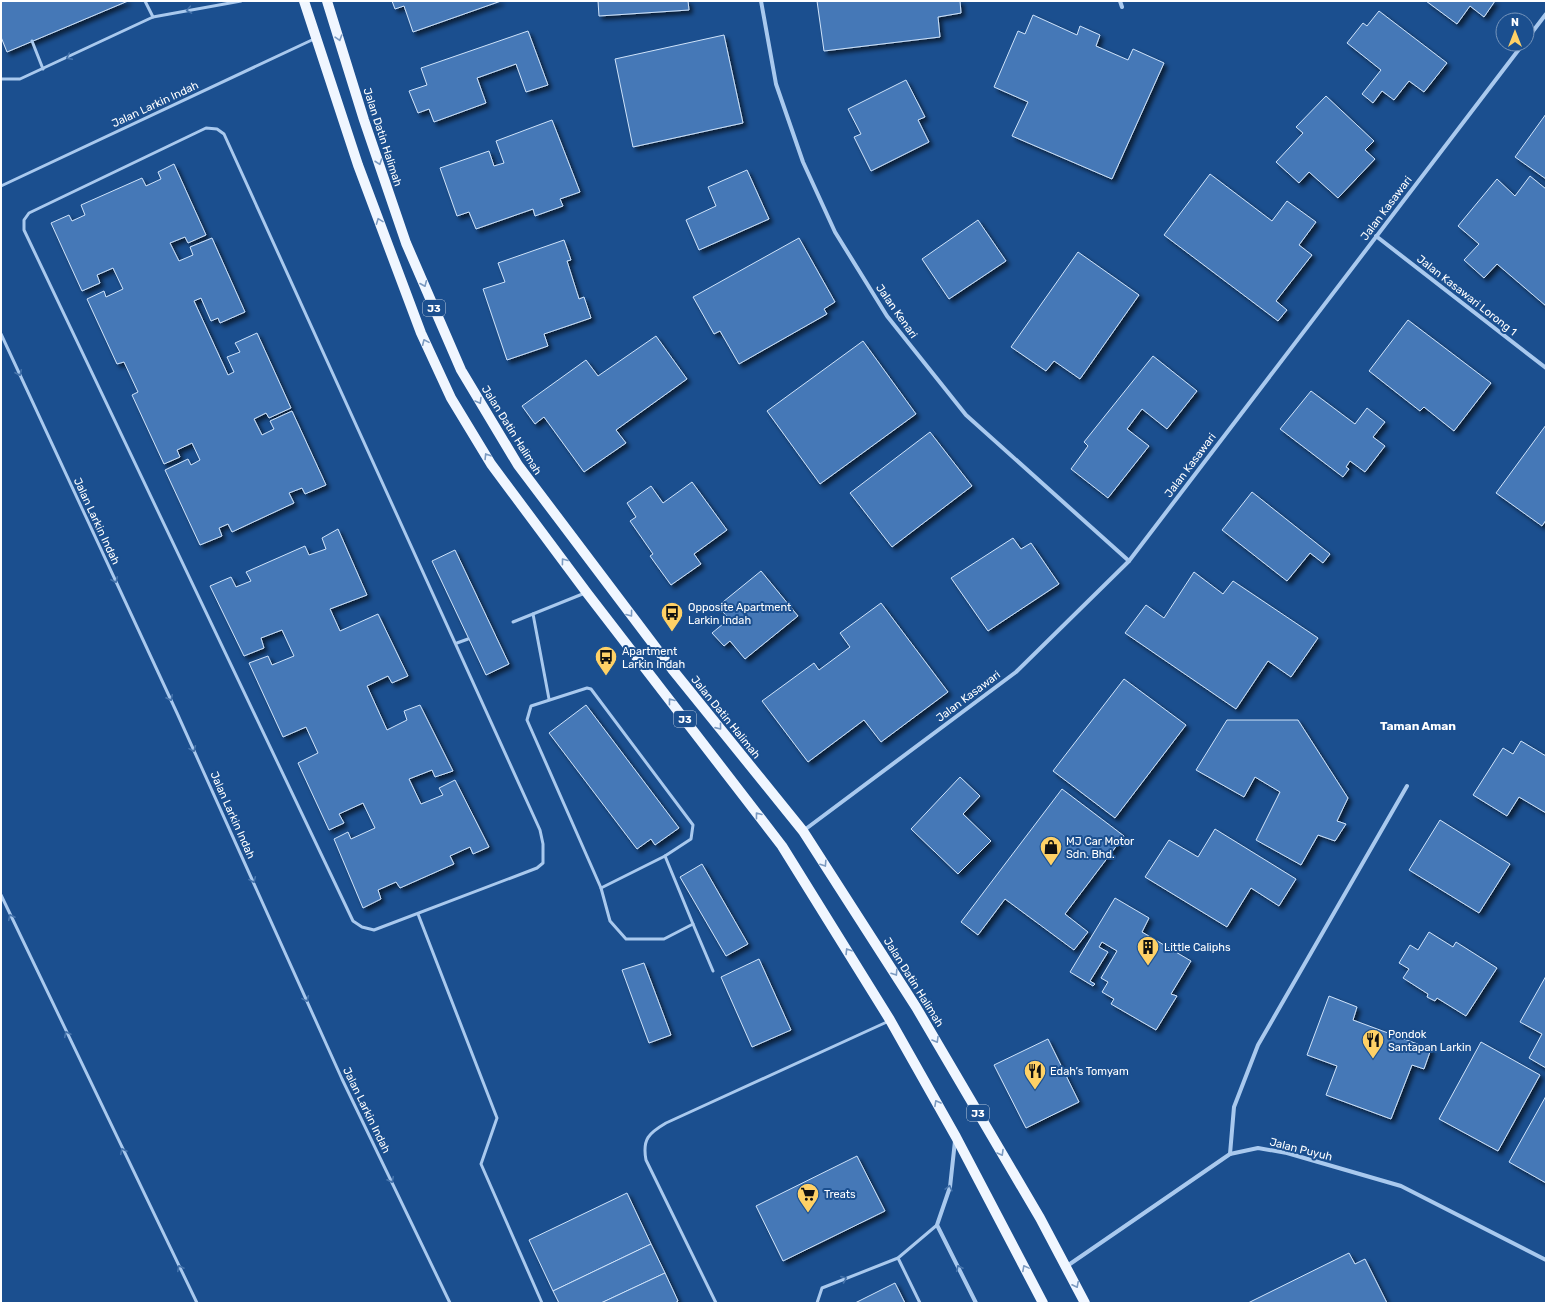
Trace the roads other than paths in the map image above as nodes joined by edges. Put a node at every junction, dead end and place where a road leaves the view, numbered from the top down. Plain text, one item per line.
1 (144, 1) edge
2 (241, 1) edge
3 (304, 1) edge
4 (327, 1) edge
5 (762, 1) edge
6 (1120, 1) edge
7 (1122, 7) dead end
8 (1546, 14) edge
9 (153, 16) junction
10 (1535, 28) edge
11 (316, 38) junction
12 (32, 41) dead end
13 (1517, 52) edge
14 (43, 70) junction
15 (1, 80) edge
16 (1, 186) edge
17 (1376, 236) junction
18 (1, 334) edge
19 (2, 338) edge
20 (1546, 368) edge
21 (1128, 561) junction
22 (587, 593) junction
23 (533, 614) junction
24 (513, 622) dead end
25 (468, 639) dead end
26 (457, 643) junction
27 (549, 700) junction
28 (1407, 786) dead end
29 (803, 831) junction
30 (665, 856) junction
31 (601, 888) junction
32 (1, 895) edge
33 (418, 914) junction
34 (693, 924) junction
35 (713, 971) dead end
36 (890, 1020) junction
37 (956, 1137) junction
38 (1230, 1154) junction
39 (937, 1225) junction
40 (898, 1258) junction
41 (1546, 1260) edge
42 (1066, 1266) junction
43 (197, 1303) edge
44 (450, 1303) edge
45 (542, 1303) edge
46 (716, 1303) edge
47 (817, 1303) edge
48 (920, 1303) edge
49 (976, 1303) edge
50 (1043, 1303) edge
51 (1085, 1303) edge

1 - 9 lane
2 -> 9 lane
3 - 11 main road, J3
4 -> 29 main road, Jalan Datin Halimah / J3
5 - 21 street, Jalan Kenari
6 - 7 street
8 - 10 street
9 -> 14 lane
11 - 16 lane, Jalan Larkin Indah
22 -> 11 main road, J3
12 - 14 lane
13 - 17 street, Jalan Kasawari
14 - 15 lane
17 - 20 street, Jalan Kasawari Lorong 1
17 - 21 street, Jalan Kasawari
18 - 19 lane, Jalan Larkin Indah
19 -> 44 lane, Jalan Larkin Indah
21 - 29 street, Jalan Kasawari
22 - 23 lane
36 -> 22 main road, J3
23 - 24 lane
23 - 27 lane
25 - 26 lane
26 - 33 lane
26 - 33 lane
27 - 30 lane
27 - 31 lane
28 - 38 street
29 -> 42 main road, Jalan Datin Halimah / J3
30 - 31 lane
30 - 34 lane
31 - 34 lane
43 -> 32 lane
33 - 45 lane
34 - 35 lane
37 -> 36 main road, J3
36 - 46 lane
39 -> 37 street
50 -> 37 main road, J3
38 - 41 street, Jalan Puyuh
38 - 42 street, Jalan Puyuh
39 - 40 lane
49 -> 39 street
47 -> 40 lane
40 - 48 lane
42 -> 51 main road, Jalan Datin Halimah / J3

